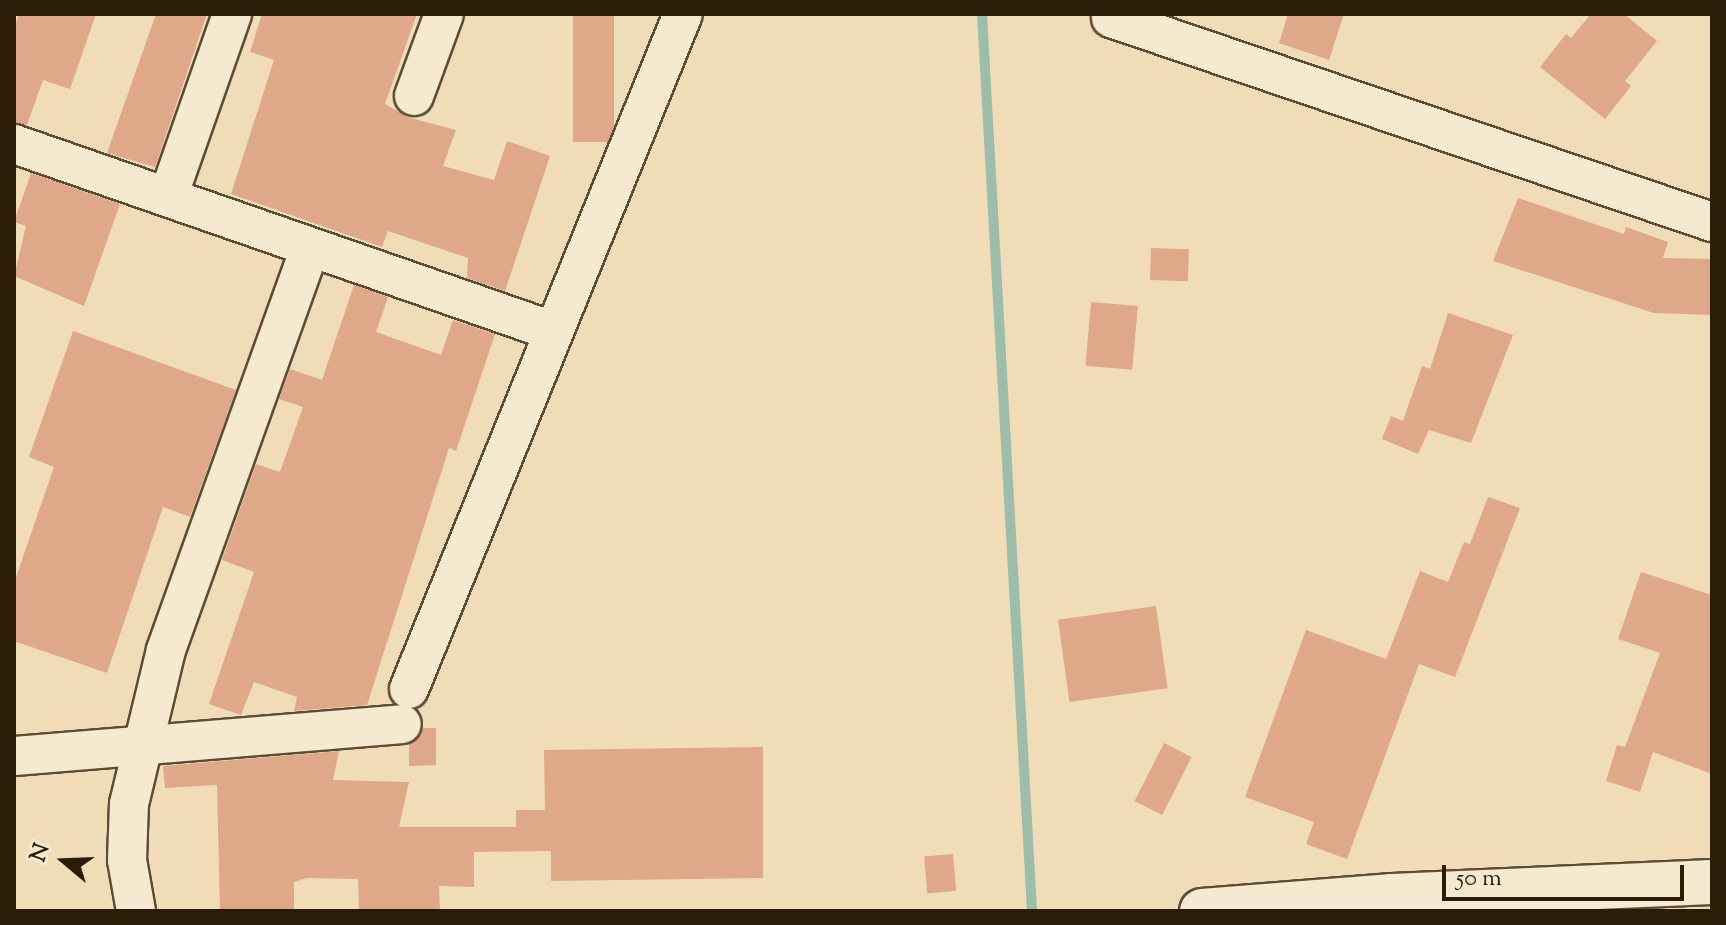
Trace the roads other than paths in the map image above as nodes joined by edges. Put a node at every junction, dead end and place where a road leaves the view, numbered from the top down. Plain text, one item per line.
1 (232, 14) edge
2 (444, 14) edge
3 (683, 14) edge
4 (1111, 18) dead end
5 (414, 96) dead end
6 (14, 144) edge
7 (168, 197) junction
8 (1712, 222) edge
9 (310, 248) junction
10 (550, 330) junction
11 (142, 743) junction
12 (14, 756) edge
13 (1712, 882) edge
14 (136, 911) edge
15 (1202, 911) edge

1 - 7 street
2 - 5 street
3 - 10 street
4 - 8 street
6 - 7 street
7 - 9 street
9 - 10 street
9 - 11 street
10 - 11 street
11 - 12 street
11 - 14 street
13 - 15 street

